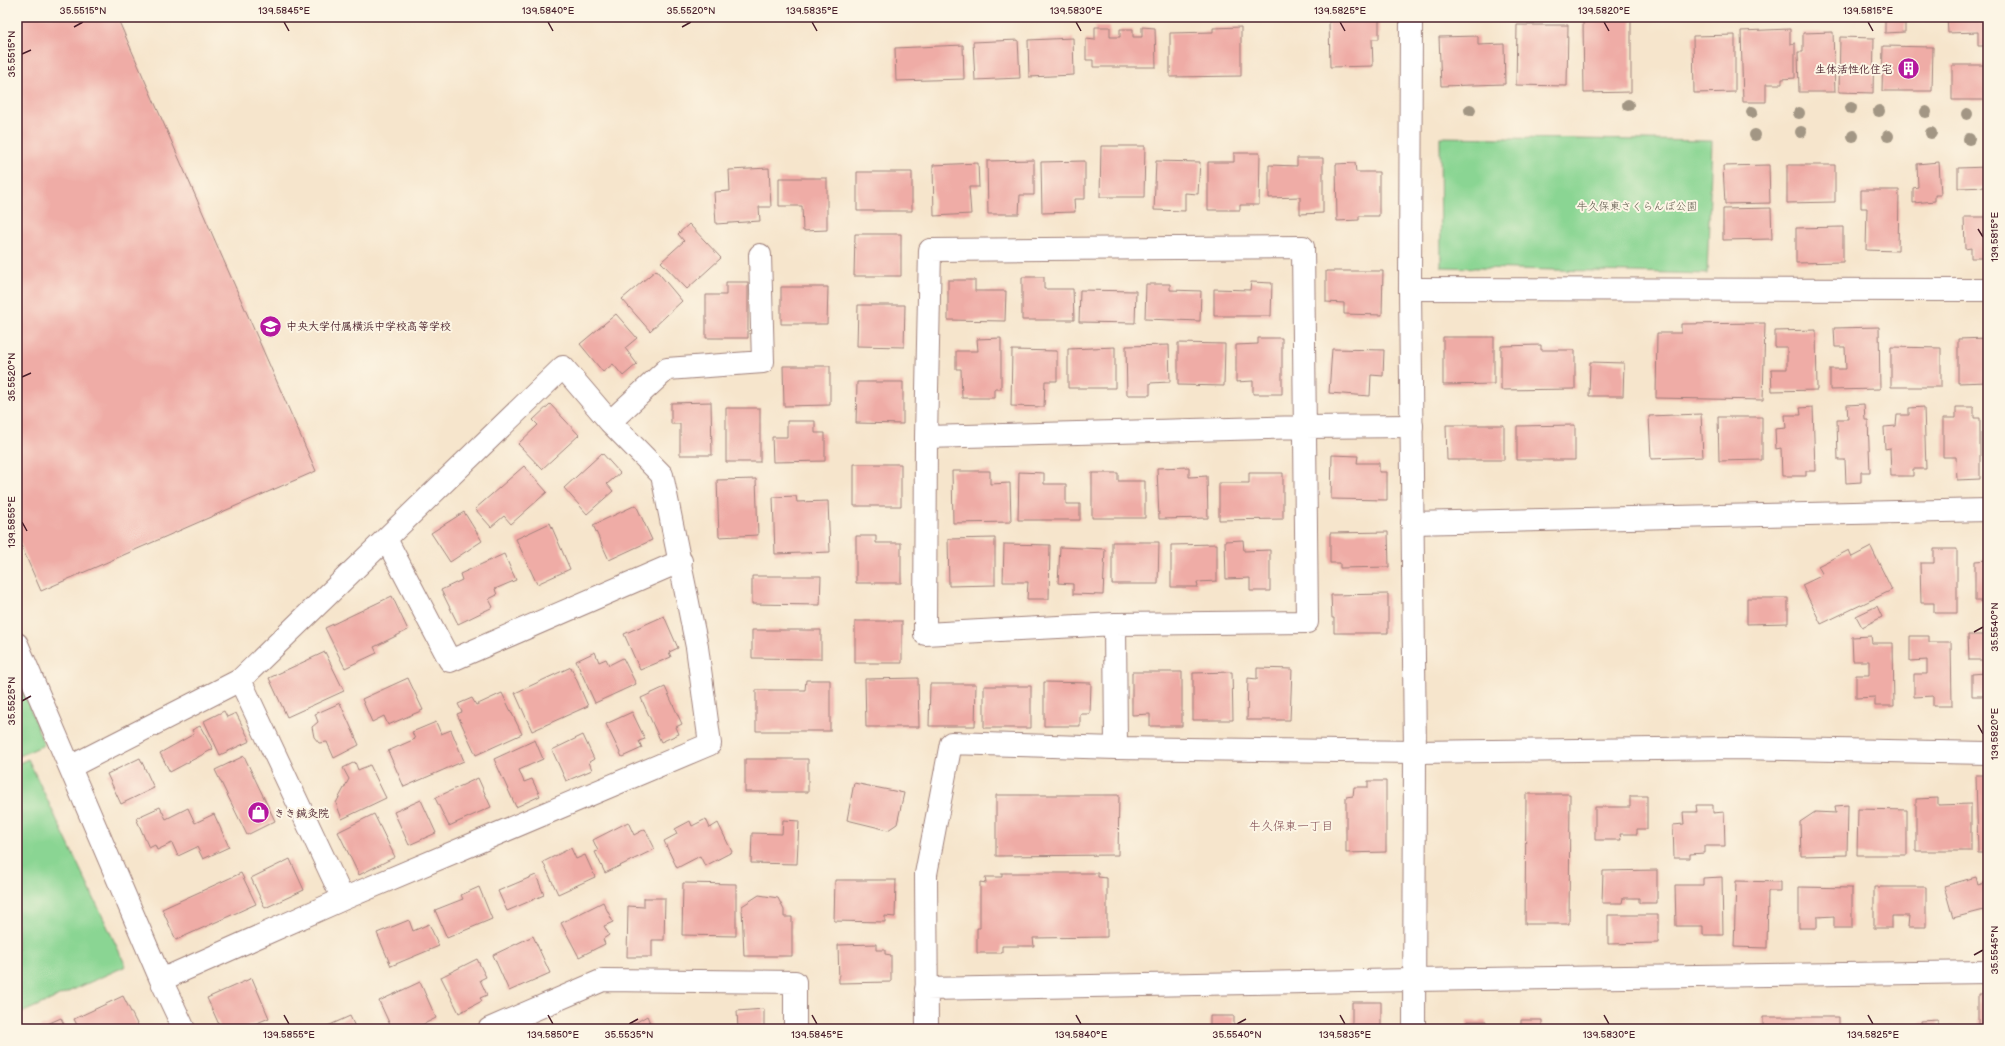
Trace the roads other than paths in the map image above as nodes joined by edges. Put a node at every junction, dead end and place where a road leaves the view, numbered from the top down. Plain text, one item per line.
1 (1411, 17) edge
2 (760, 255) dead end
3 (1410, 289) junction
4 (1988, 290) edge
5 (610, 422) junction
6 (1412, 426) junction
7 (1304, 427) junction
8 (926, 437) junction
9 (1988, 510) edge
10 (1412, 523) junction
11 (386, 539) junction
12 (681, 561) junction
13 (1115, 624) junction
14 (19, 654) edge
15 (240, 680) junction
16 (1116, 748) junction
17 (1415, 752) junction
18 (1988, 753) edge
19 (70, 767) junction
20 (344, 899) junction
21 (1988, 972) edge
22 (161, 980) junction
23 (1413, 980) junction
24 (926, 989) junction
25 (184, 1029) edge
26 (489, 1029) edge
27 (795, 1029) edge
28 (927, 1029) edge
29 (1414, 1029) edge

1 - 3 street
2 - 5 street
3 - 4 street
3 - 6 street
5 - 11 street
5 - 12 street
6 - 7 street
6 - 10 street
7 - 8 street
7 - 8 street
7 - 13 street
8 - 13 street
9 - 10 street
10 - 17 street
11 - 12 street
11 - 15 street
12 - 20 street
13 - 16 street
14 - 19 street
15 - 19 street
15 - 20 street
16 - 17 street
16 - 24 street
17 - 18 street
17 - 23 street
19 - 22 street
20 - 22 street
21 - 23 street
22 - 25 street
23 - 24 street
23 - 29 street
24 - 28 street
26 - 27 street

